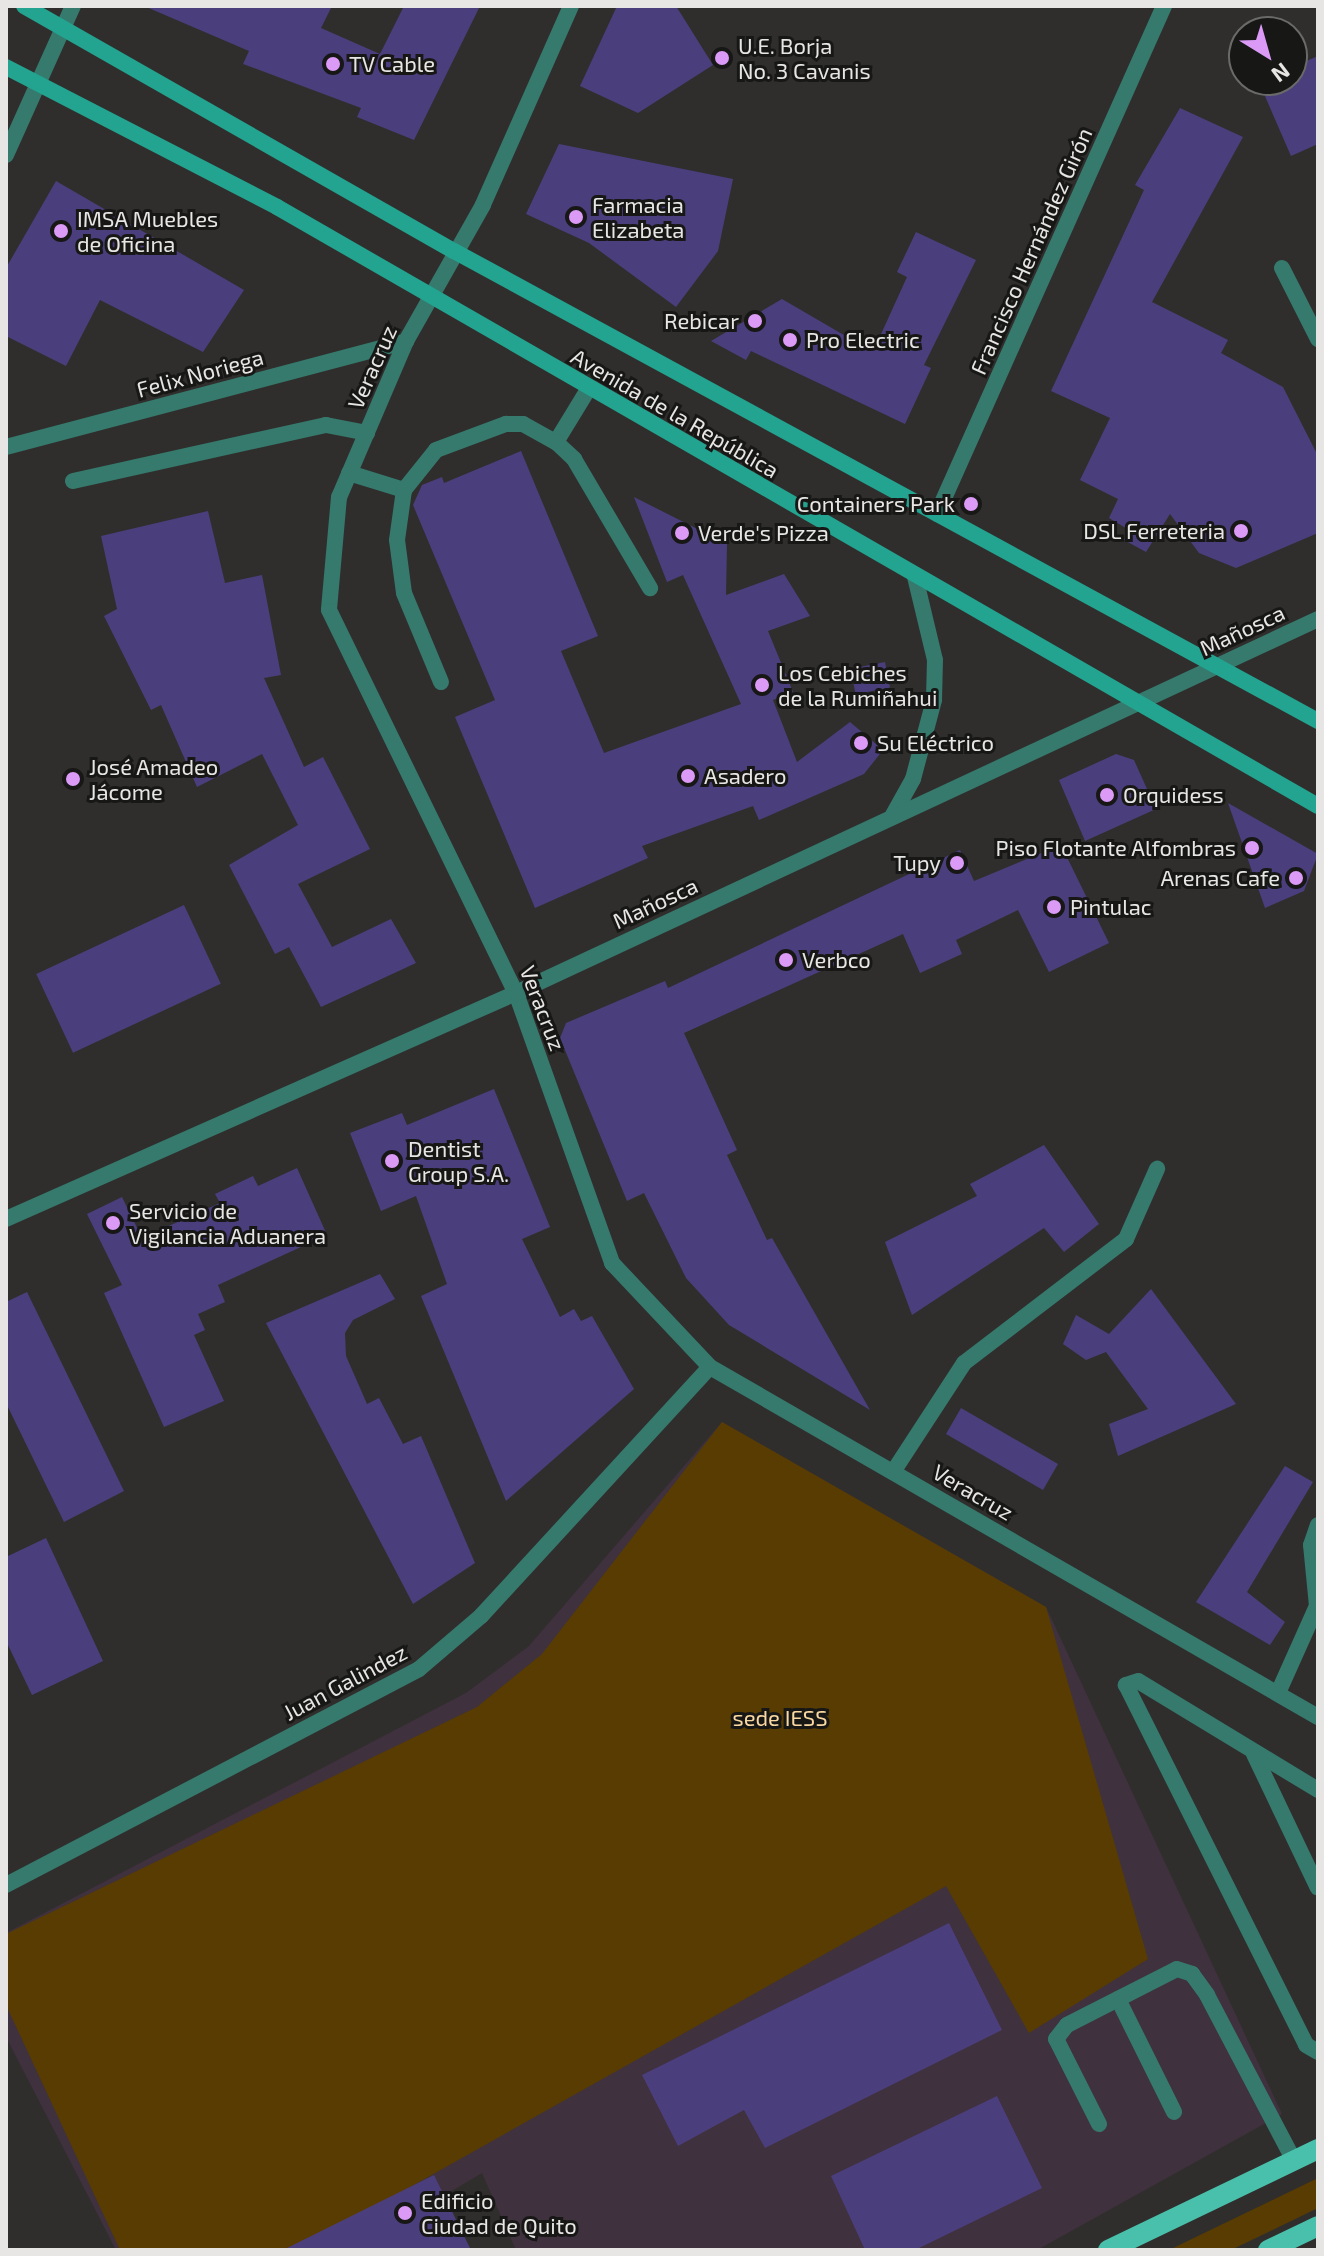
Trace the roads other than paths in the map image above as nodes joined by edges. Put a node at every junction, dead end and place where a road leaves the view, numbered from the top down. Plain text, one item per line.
1 (24, 6) edge
2 (73, 6) edge
3 (571, 6) edge
4 (1164, 6) edge
5 (64, 27) junction
6 (6, 67) edge
7 (39, 85) junction
8 (6, 155) edge
9 (454, 251) junction
10 (1282, 268) dead end
11 (430, 298) junction
12 (1318, 339) edge
13 (406, 341) junction
14 (589, 388) junction
15 (367, 433) junction
16 (556, 442) junction
17 (6, 447) edge
18 (349, 473) junction
19 (73, 481) dead end
20 (404, 490) junction
21 (937, 514) junction
22 (915, 577) junction
23 (650, 588) dead end
24 (1318, 619) edge
25 (1219, 666) junction
26 (441, 682) dead end
27 (1140, 703) junction
28 (1318, 721) edge
29 (1318, 806) edge
30 (893, 815) junction
31 (516, 993) junction
32 (1157, 1169) dead end
33 (6, 1219) edge
34 (710, 1367) junction
35 (893, 1472) junction
36 (1318, 1525) edge
37 (1278, 1693) junction
38 (1318, 1717) edge
39 (1254, 1754) junction
40 (1318, 1790) edge
41 (6, 1885) edge
42 (1318, 1888) edge
43 (1118, 1999) junction
44 (1318, 2052) edge
45 (1174, 2112) dead end
46 (1099, 2124) dead end
47 (1318, 2149) edge
48 (1294, 2161) junction
49 (1318, 2226) edge
50 (1108, 2250) edge
51 (1268, 2250) edge

1 - 5 main road, Avenida de la República
2 - 5 street
3 - 9 street, Veracruz
4 - 21 street, Francisco Hernández Girón
5 - 7 street
5 - 9 main road, Avenida de la República
6 - 7 main road, Avenida de la República
7 - 8 street
7 - 11 main road, Avenida de la República
9 - 11 street, Veracruz
9 - 21 main road, Avenida de la República
10 - 12 street
11 - 13 street, Veracruz
11 - 14 main road, Avenida de la República
13 - 15 street, Veracruz
13 - 17 street, Felix Noriega
14 - 16 street
14 - 22 main road, Avenida de la República
15 - 18 street, Veracruz
15 - 19 street
16 - 20 street
16 - 23 street
18 - 20 street
18 - 31 street, Veracruz
20 - 26 street
21 - 25 main road, Avenida de la República
22 - 27 main road, Avenida de la República
22 - 30 street
24 - 25 street, Mañosca
25 - 27 street, Mañosca
25 - 28 main road, Avenida de la República
27 - 29 main road, Avenida de la República
27 - 30 street, Mañosca
30 - 31 street, Mañosca
31 - 33 street, Mañosca
31 - 34 street, Veracruz
32 - 35 street
34 - 35 street, Veracruz
34 - 41 street, Juan Galindez
35 - 37 street, Veracruz
36 - 37 street
37 - 38 street, Veracruz
39 - 40 street
39 - 42 street
39 - 44 street
43 - 45 street
43 - 46 street
43 - 48 street
47 - 48 main road
48 - 50 main road
49 - 51 main road

